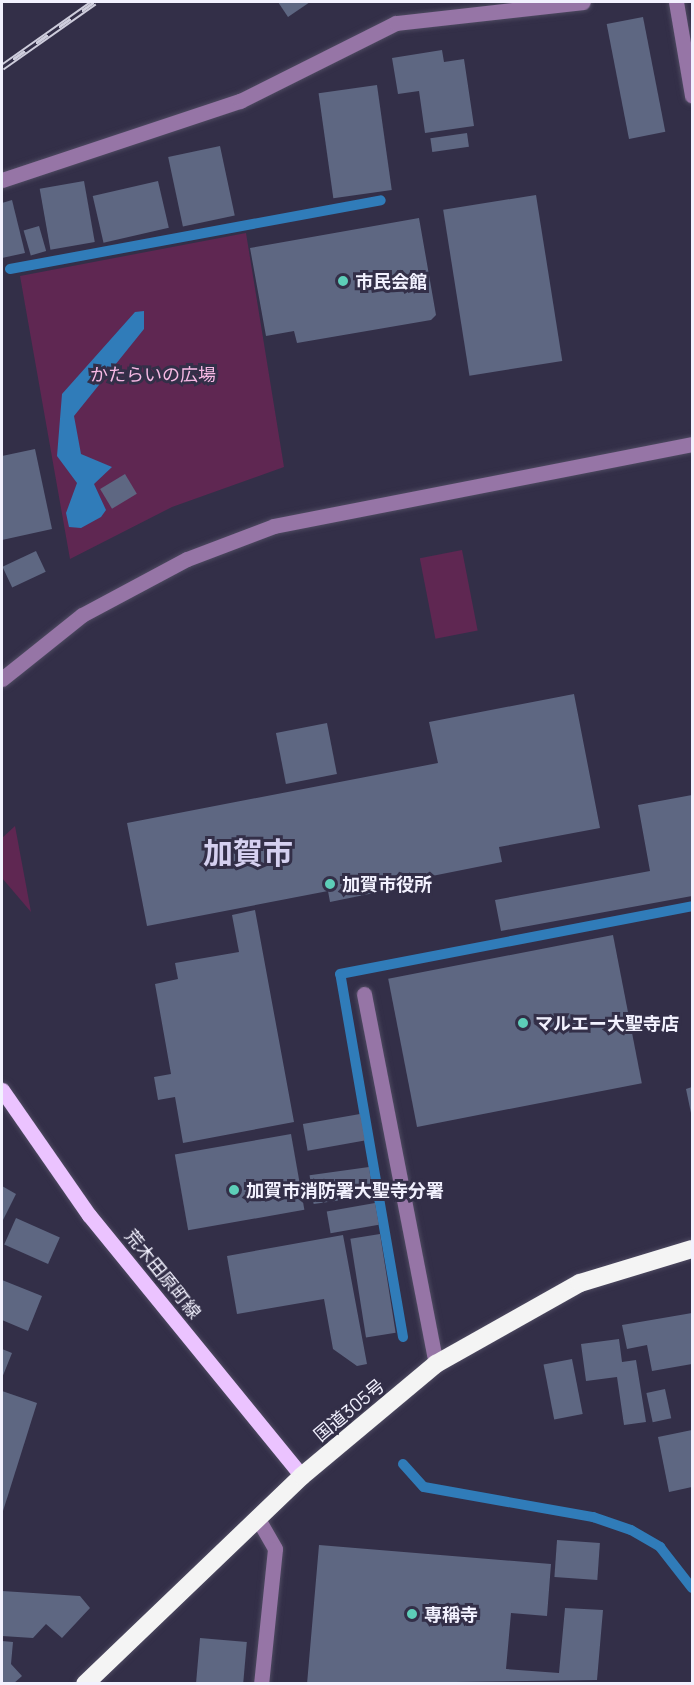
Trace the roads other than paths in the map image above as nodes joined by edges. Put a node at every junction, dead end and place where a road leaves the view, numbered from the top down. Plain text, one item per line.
1 (583, 2) edge
2 (676, 2) edge
3 (693, 96) edge
4 (2, 180) edge
5 (693, 444) edge
6 (2, 679) edge
7 (364, 994) dead end
8 (2, 1090) edge
9 (693, 1249) edge
10 (436, 1364) junction
11 (302, 1476) junction
12 (258, 1519) junction
13 (85, 1683) edge
14 (261, 1683) edge

1 - 4 street
2 - 3 street
5 - 6 street
7 - 10 street
8 - 11 main road, 荒木田原町線
9 - 10 highway, 国道305号
10 - 11 highway, 国道305号
11 - 12 highway, 国道305号
12 - 13 highway, 国道305号
12 - 14 street

